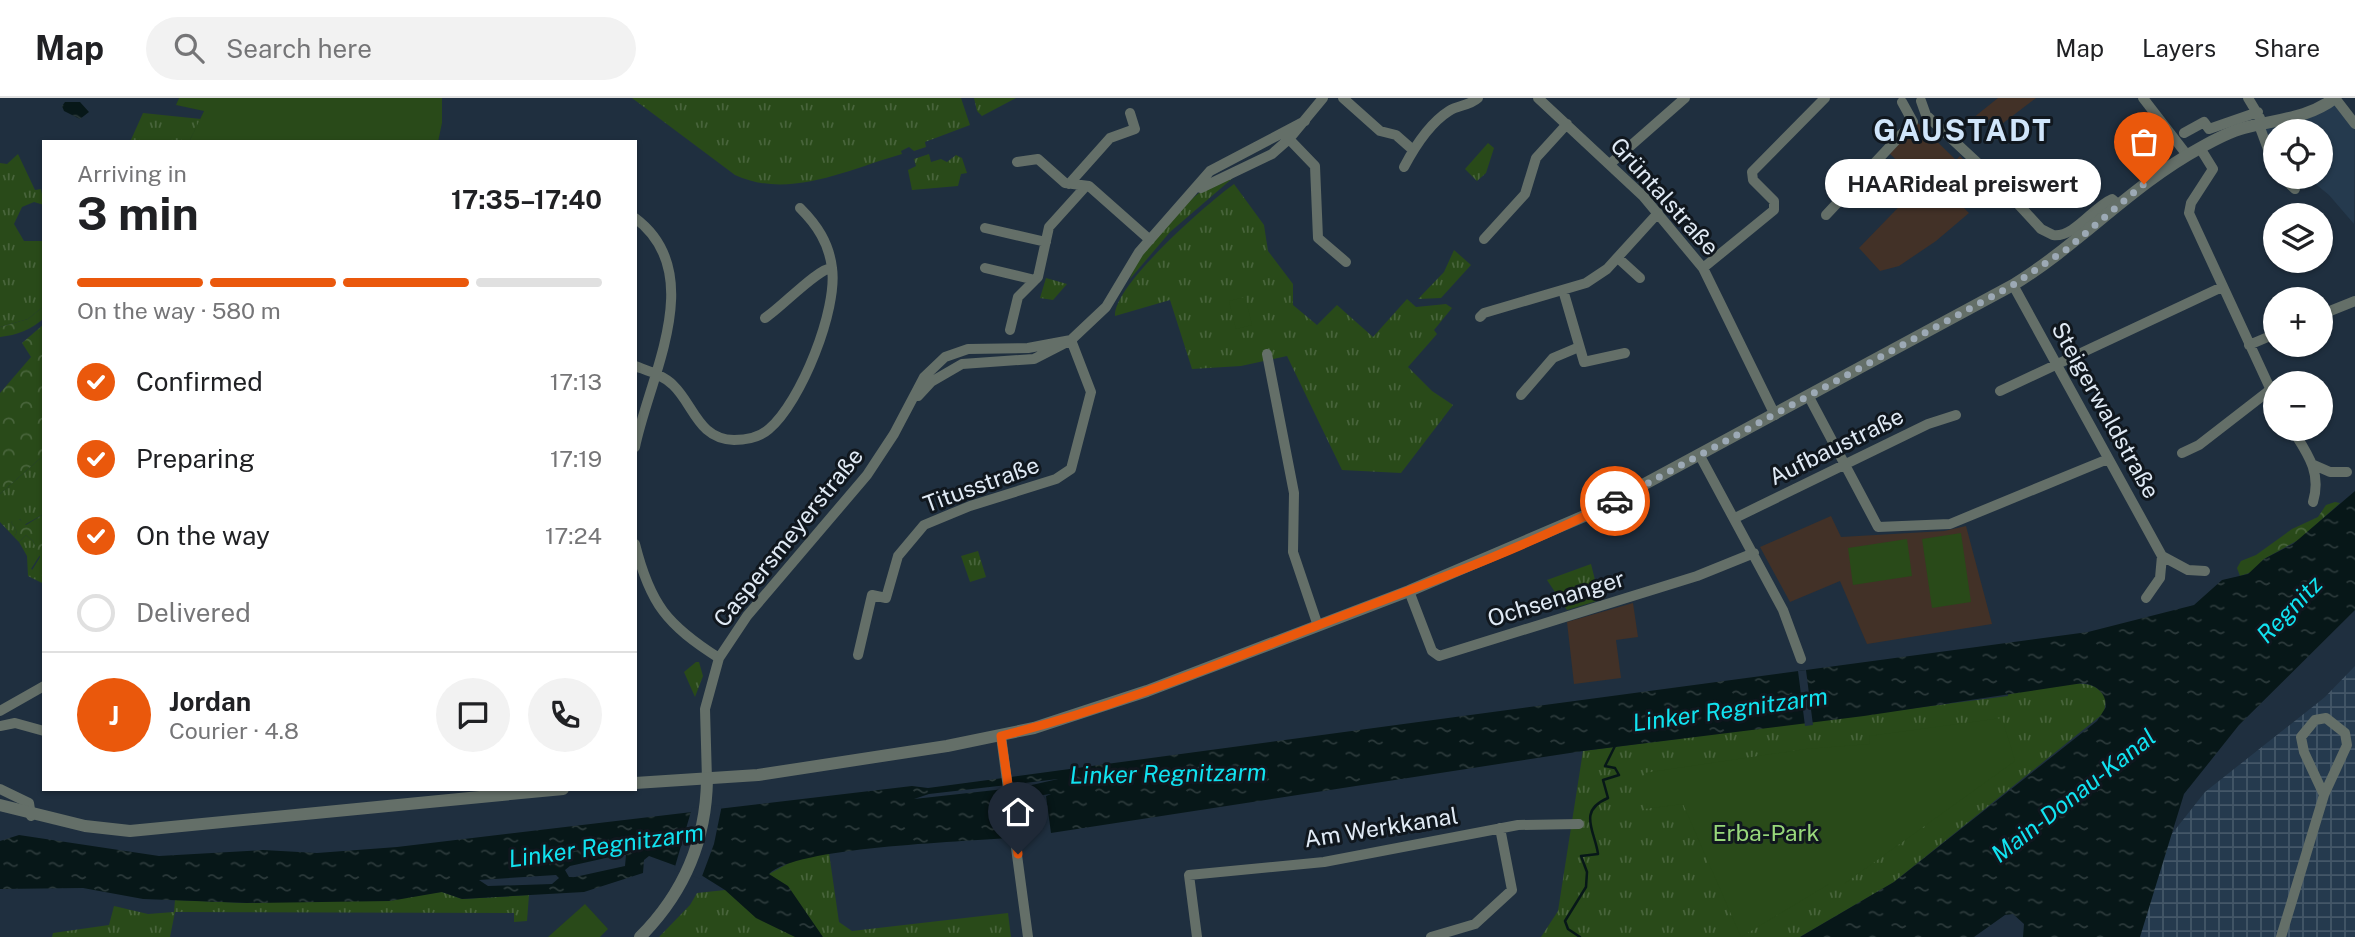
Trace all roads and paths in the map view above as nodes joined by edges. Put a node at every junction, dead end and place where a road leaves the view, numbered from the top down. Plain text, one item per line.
1 (1323, 98) edge
2 (1343, 98) edge
3 (1478, 98) edge
4 (1539, 98) edge
5 (1685, 98) edge
6 (1825, 98) edge
7 (2143, 98) edge
8 (2248, 98) edge
9 (2335, 98) edge
10 (1898, 100) edge
11 (1923, 103) edge
12 (1130, 113) dead end
13 (2260, 120) junction
14 (1305, 121) junction
15 (1913, 122) junction
16 (1566, 124) junction
17 (2355, 124) edge
18 (2263, 130) edge
19 (2184, 133) dead end
20 (1289, 139) junction
21 (2200, 148) junction
22 (1413, 150) junction
23 (2187, 155) junction
24 (1017, 162) dead end
25 (1611, 163) junction
26 (1404, 167) dead end
27 (1069, 184) junction
28 (1086, 186) junction
29 (1184, 200) junction
30 (2119, 205) junction
31 (800, 208) dead end
32 (1658, 213) junction
33 (1826, 215) dead end
34 (637, 220) edge
35 (985, 228) dead end
36 (1484, 239) dead end
37 (1150, 240) junction
38 (1046, 242) junction
39 (1618, 258) junction
40 (1346, 262) dead end
41 (832, 268) junction
42 (985, 268) dead end
43 (1703, 268) junction
44 (1640, 278) dead end
45 (1035, 280) junction
46 (2013, 285) junction
47 (2222, 287) junction
48 (1563, 290) junction
49 (2355, 301) edge
50 (2333, 310) edge
51 (1480, 317) dead end
52 (765, 318) dead end
53 (1010, 330) dead end
54 (2263, 339) edge
55 (1071, 340) junction
56 (2249, 345) junction
57 (1579, 347) junction
58 (1625, 352) dead end
59 (1267, 354) dead end
60 (2057, 364) junction
61 (637, 367) edge
62 (655, 374) junction
63 (2263, 374) edge
64 (2000, 391) dead end
65 (1521, 395) dead end
66 (1809, 397) junction
67 (2263, 402) edge
68 (1775, 415) junction
69 (1956, 415) dead end
70 (637, 440) edge
71 (2299, 441) edge
72 (2182, 453) dead end
73 (1700, 456) junction
74 (2108, 459) junction
75 (1845, 465) junction
76 (2314, 465) junction
77 (2347, 472) dead end
78 (2314, 502) dead end
79 (1735, 518) junction
80 (1754, 553) junction
81 (2162, 556) junction
82 (637, 559) edge
83 (2205, 571) dead end
84 (640, 581) edge
85 (1409, 591) junction
86 (2146, 598) dead end
87 (1318, 625) junction
88 (858, 655) dead end
89 (719, 658) junction
90 (1801, 659) dead end
91 (42, 687) edge
92 (0, 711) edge
93 (0, 726) edge
94 (42, 730) edge
95 (1001, 736) junction
96 (707, 780) junction
97 (637, 783) edge
98 (0, 789) edge
99 (542, 791) edge
100 (2324, 795) junction
101 (0, 805) edge
102 (31, 816) junction
103 (1579, 824) dead end
104 (1500, 828) junction
105 (640, 937) edge
106 (1028, 937) edge
107 (1197, 937) edge
108 (1431, 937) edge
109 (2281, 937) edge

1 - 14 street, Caspersmeyerstraße
2 - 22 street
3 - 22 street
4 - 16 street, Grüntalstraße
5 - 25 street
6 - 43 street
7 - 23 street
8 - 13 street
9 - 13 street
9 - 17 street
10 - 11 street
10 - 15 street
11 - 15 street
11 - 30 street
12 - 27 street
13 - 18 street
13 - 19 street
13 - 21 street
14 - 20 street, Caspersmeyerstraße
14 - 29 street, Caspersmeyerstraße
15 - 33 street
16 - 25 street, Grüntalstraße
16 - 36 street
20 - 29 street, Caspersmeyerstraße
20 - 40 street
21 - 23 street
21 - 47 street
22 - 26 street
23 - 30 street
24 - 27 street
25 - 32 street, Grüntalstraße
27 - 28 street
28 - 37 street
28 - 38 street
29 - 37 street, Caspersmeyerstraße
30 - 46 street
31 - 41 street
32 - 39 street
32 - 43 street, Grüntalstraße
34 - 62 street
35 - 38 street
37 - 55 street, Caspersmeyerstraße
38 - 45 street
39 - 44 street
39 - 48 street
41 - 52 street
41 - 62 street
42 - 45 street
43 - 68 street, Grüntalstraße
45 - 53 street
46 - 60 street, Steigerwaldstraße
46 - 66 street
47 - 56 street
47 - 60 street
48 - 51 street
48 - 57 street
49 - 50 street
54 - 56 street
55 - 88 street, Titusstraße
55 - 89 street, Caspersmeyerstraße
56 - 63 street
57 - 58 street
57 - 65 street
59 - 87 street
60 - 64 street
60 - 74 street, Steigerwaldstraße
61 - 62 street
62 - 70 street
66 - 68 street
66 - 75 street
67 - 72 street
68 - 73 street
69 - 75 street, Aufbaustraße
71 - 76 street
73 - 79 street
73 - 85 street
74 - 75 street
74 - 81 street, Steigerwaldstraße
75 - 79 street, Aufbaustraße
76 - 77 street
76 - 78 street
79 - 80 street
80 - 85 street, Ochsenanger
80 - 90 street
81 - 83 street
81 - 86 street
82 - 84 street
84 - 89 street
85 - 87 street
87 - 95 street
89 - 96 street, Caspersmeyerstraße
91 - 92 street
93 - 94 street
95 - 96 street
95 - 106 street
96 - 97 street
96 - 105 street
98 - 102 street
99 - 102 street
100 - 100 street
100 - 109 street
101 - 102 street
103 - 104 street, Am Werkkanal
104 - 107 street, Am Werkkanal
104 - 108 street

